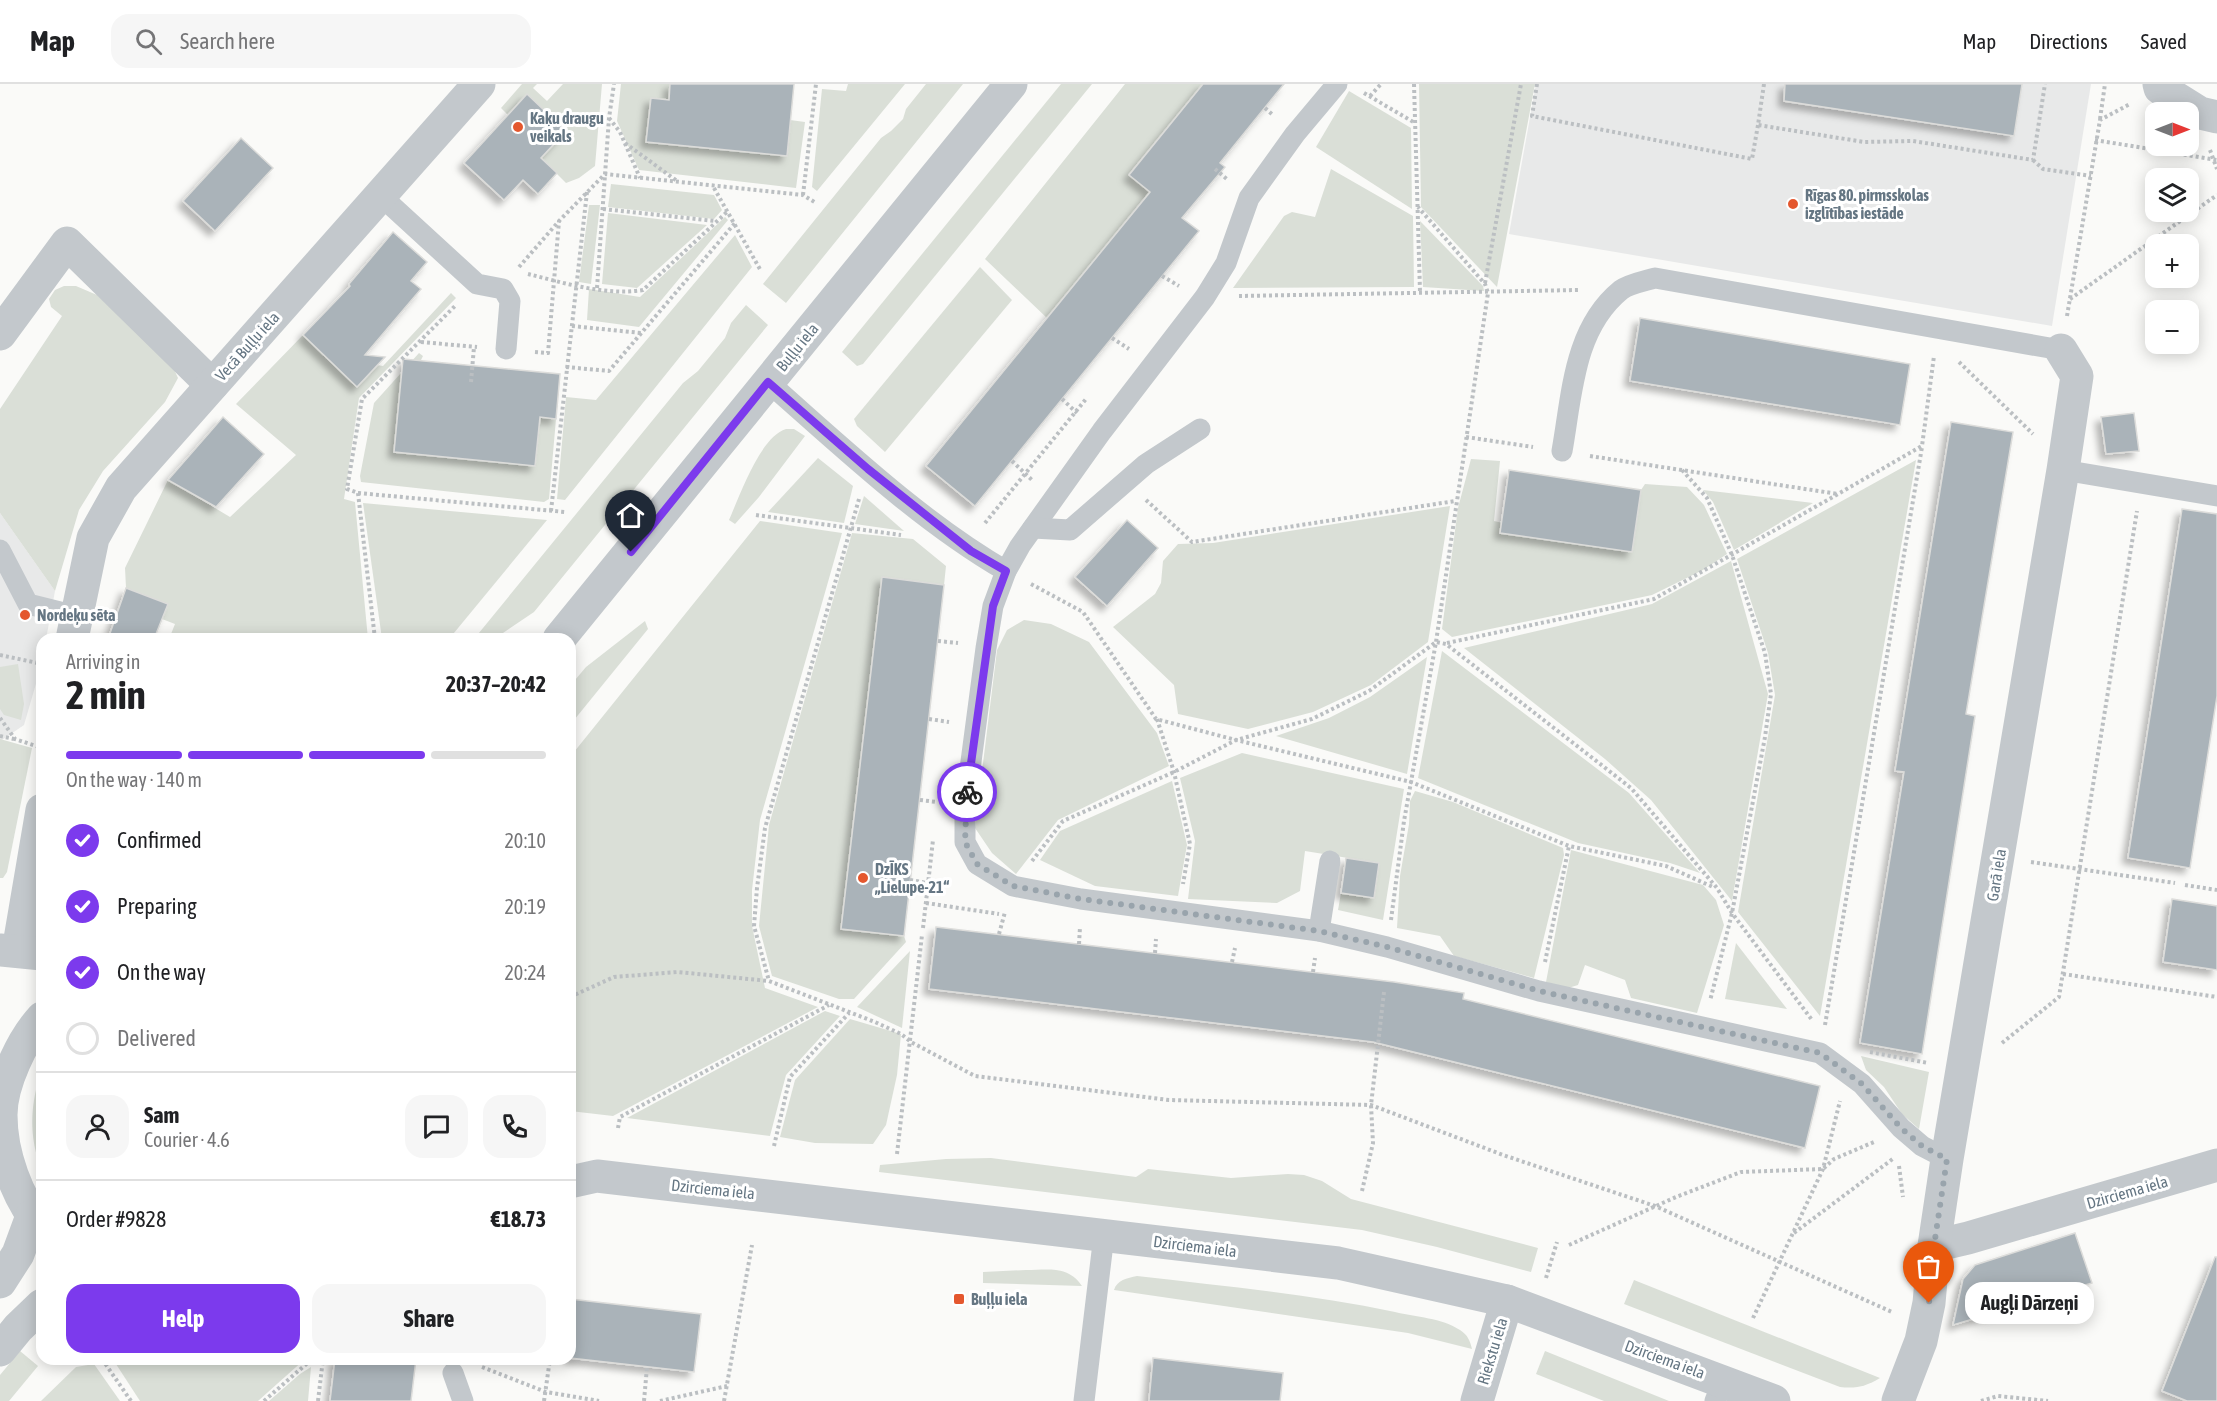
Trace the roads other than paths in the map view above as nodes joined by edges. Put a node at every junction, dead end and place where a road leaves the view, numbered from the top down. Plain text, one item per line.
1 (479, 84) edge
2 (1011, 84) edge
3 (1336, 84) edge
4 (2159, 86) edge
5 (2217, 117) edge
6 (381, 196) junction
7 (0, 334) edge
8 (506, 350) dead end
9 (2061, 350) joint
10 (768, 382) junction
11 (212, 385) junction
12 (1200, 429) dead end
13 (1562, 451) road end
14 (2063, 470) junction
15 (2217, 496) edge
16 (1033, 528) junction
17 (0, 550) edge
18 (1006, 571) junction
19 (74, 627) edge
20 (564, 633) edge
21 (1330, 861) dead end
22 (36, 874) edge
23 (1319, 931) junction
24 (20, 952) edge
25 (36, 1025) edge
26 (4, 1066) edge
27 (1947, 1159) junction
28 (2217, 1165) edge
29 (579, 1173) edge
30 (36, 1219) edge
31 (36, 1223) edge
32 (1104, 1235) junction
33 (1934, 1246) junction
34 (0, 1282) edge
35 (1507, 1301) junction
36 (36, 1311) edge
37 (0, 1350) edge
38 (453, 1373) dead end
39 (1719, 1391) edge
40 (463, 1401) edge
41 (1084, 1401) edge
42 (1477, 1401) edge
43 (1774, 1401) edge
44 (1898, 1401) edge

1 - 6 street, Vecā Buļļu iela
2 - 10 street, Buļļu iela
3 - 16 lane
4 - 5 street
6 - 8 lane
6 - 11 street, Vecā Buļļu iela
7 - 11 street
9 - 13 lane
9 - 14 street, Garā iela
10 - 18 lane
10 - 20 street, Buļļu iela
11 - 19 street, Vecā Buļļu iela
12 - 16 lane
14 - 15 lane
14 - 27 street, Garā iela
16 - 18 lane
17 - 19 lane
18 - 23 lane
21 - 23 lane
22 - 24 street
23 - 27 lane
25 - 26 street
26 - 30 street
27 - 33 street, Garā iela
28 - 33 street, Dzirciema iela
29 - 32 street, Dzirciema iela
31 - 34 street
32 - 35 street, Dzirciema iela
32 - 41 lane
33 - 44 street, Garā iela
35 - 39 street, Dzirciema iela
35 - 42 street, Riekstu iela
36 - 37 street
38 - 40 lane
39 - 43 street, Dzirciema iela

